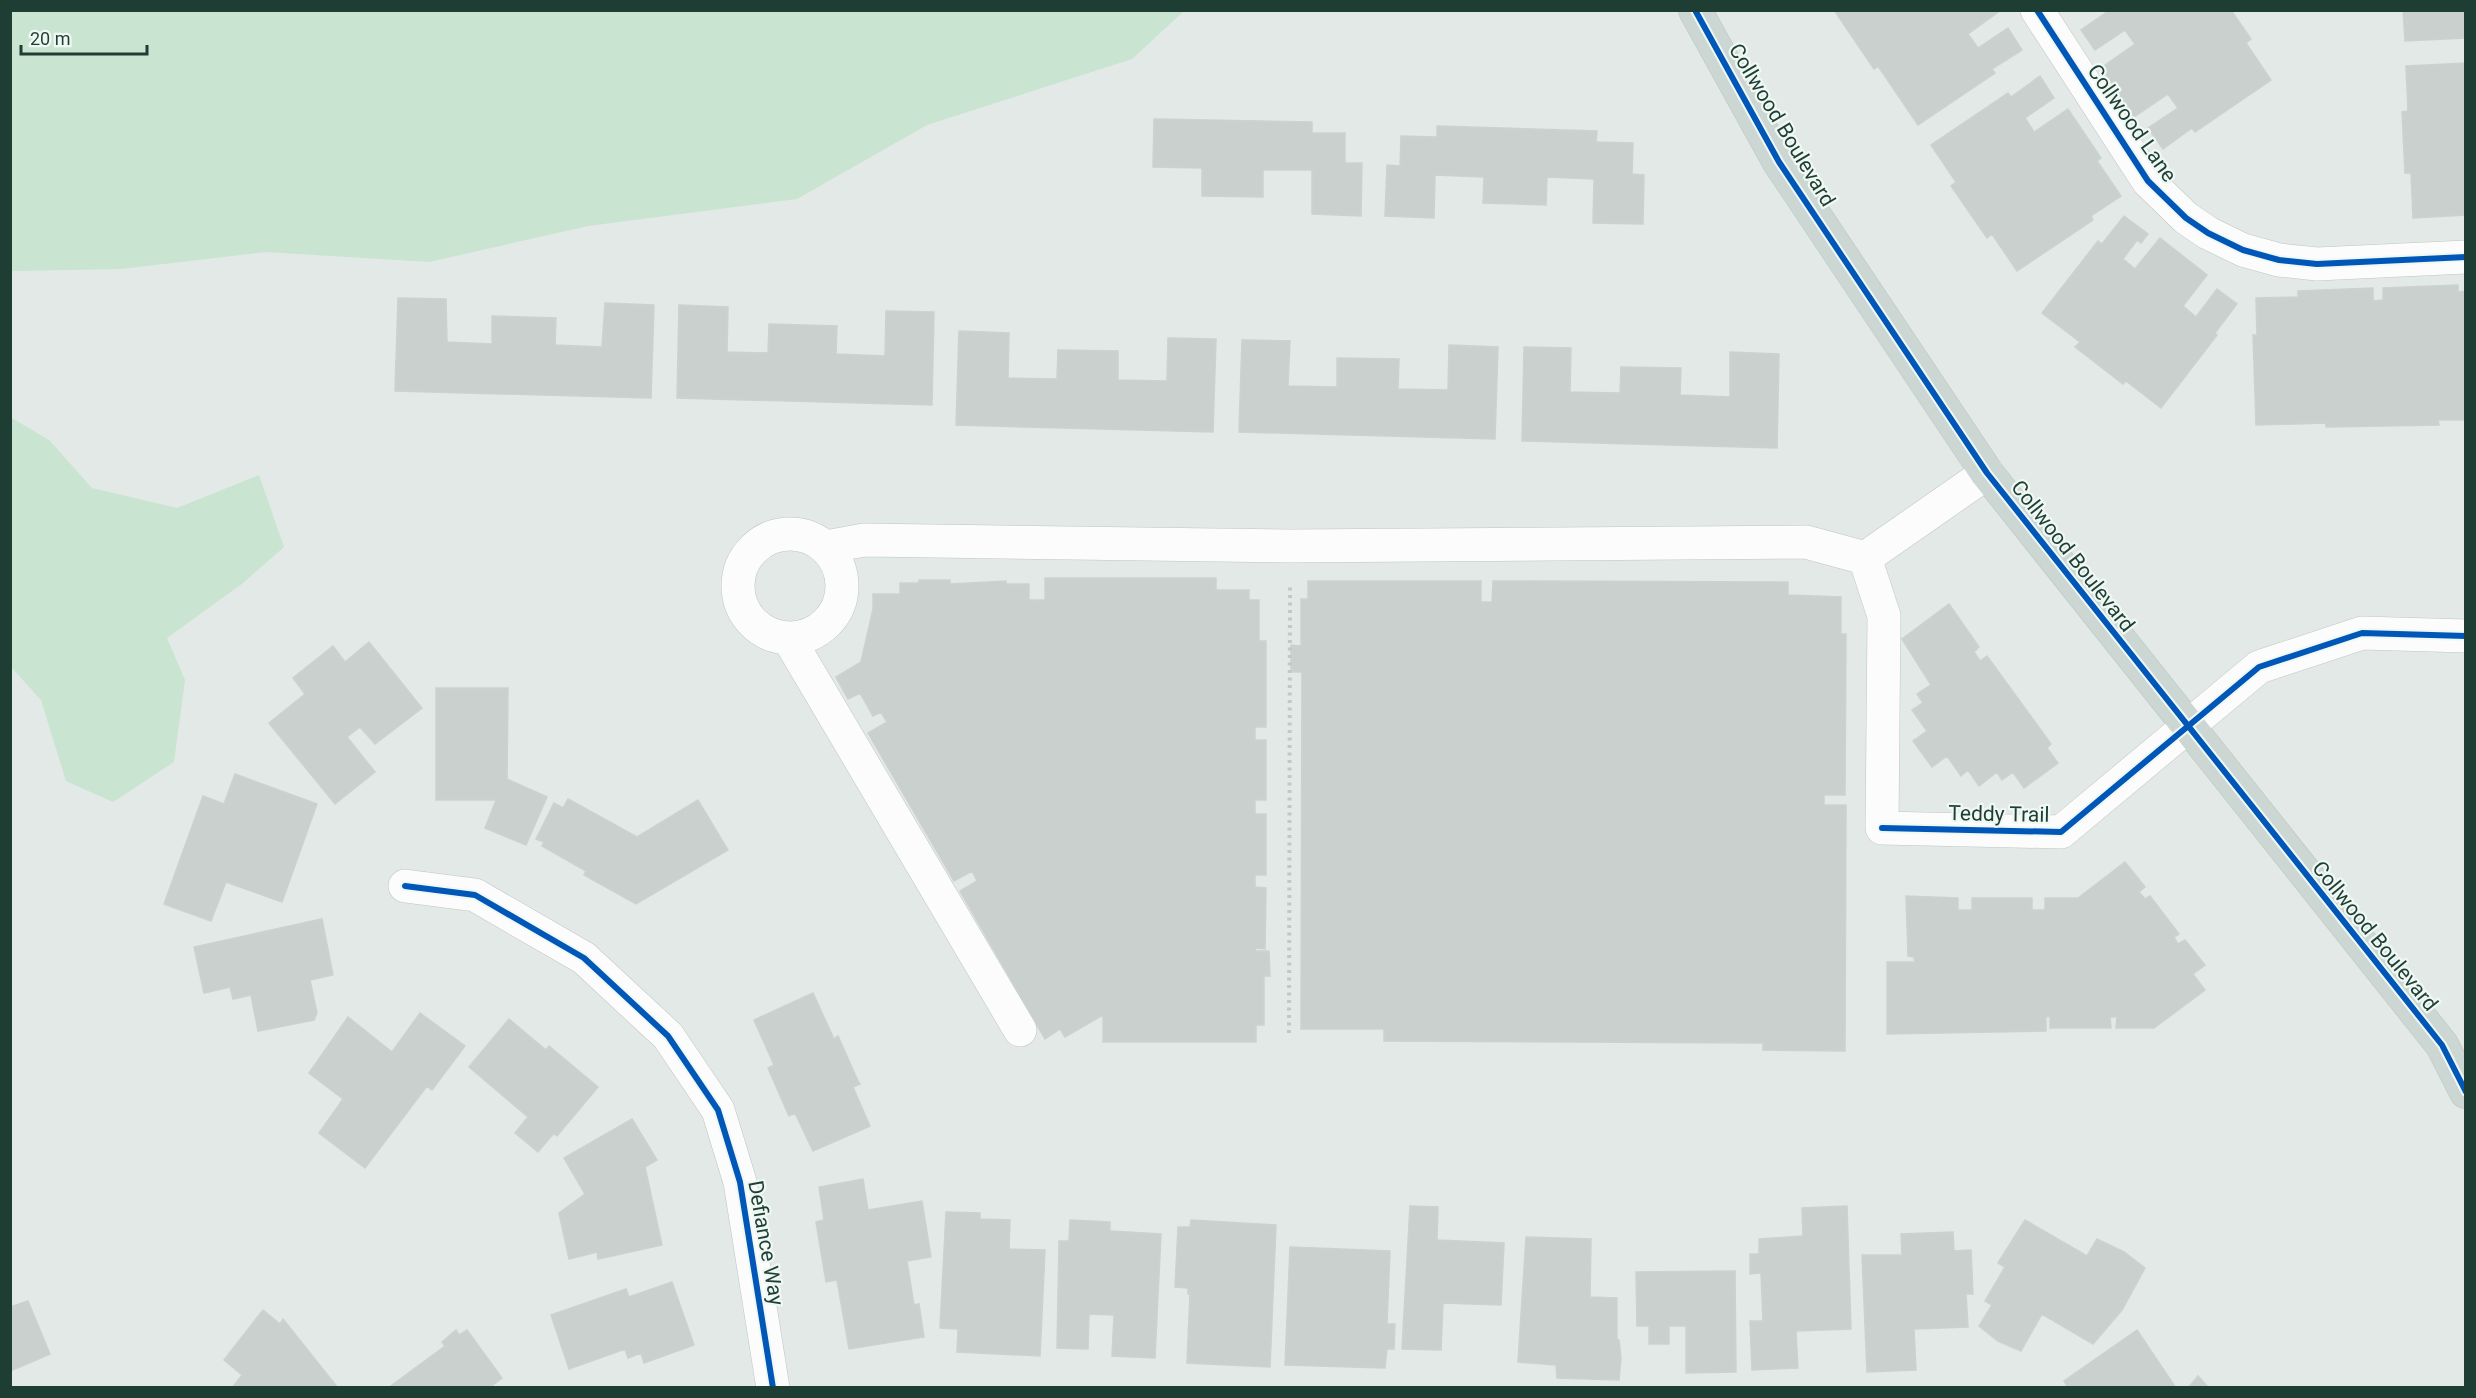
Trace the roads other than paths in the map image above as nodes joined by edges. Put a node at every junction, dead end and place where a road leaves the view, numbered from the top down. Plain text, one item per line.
1 (1695, 10) edge
2 (2037, 10) edge
3 (2466, 256) edge
4 (1986, 473) junction
5 (825, 547) junction
6 (1865, 558) junction
7 (2466, 636) edge
8 (789, 639) junction
9 (2187, 727) junction
10 (405, 886) dead end
11 (1020, 1030) dead end
12 (2466, 1092) edge
13 (773, 1388) edge

1 - 4 main road, Collwood Boulevard
2 - 3 street, Collwood Lane
4 - 6 street
4 - 9 main road, Collwood Boulevard
5 - 6 street
5 - 8 street
5 - 8 street
6 - 9 street, Teddy Trail
7 - 9 street, Teddy Trail
8 - 11 street
9 - 12 main road, Collwood Boulevard
10 - 13 street, Defiance Way

